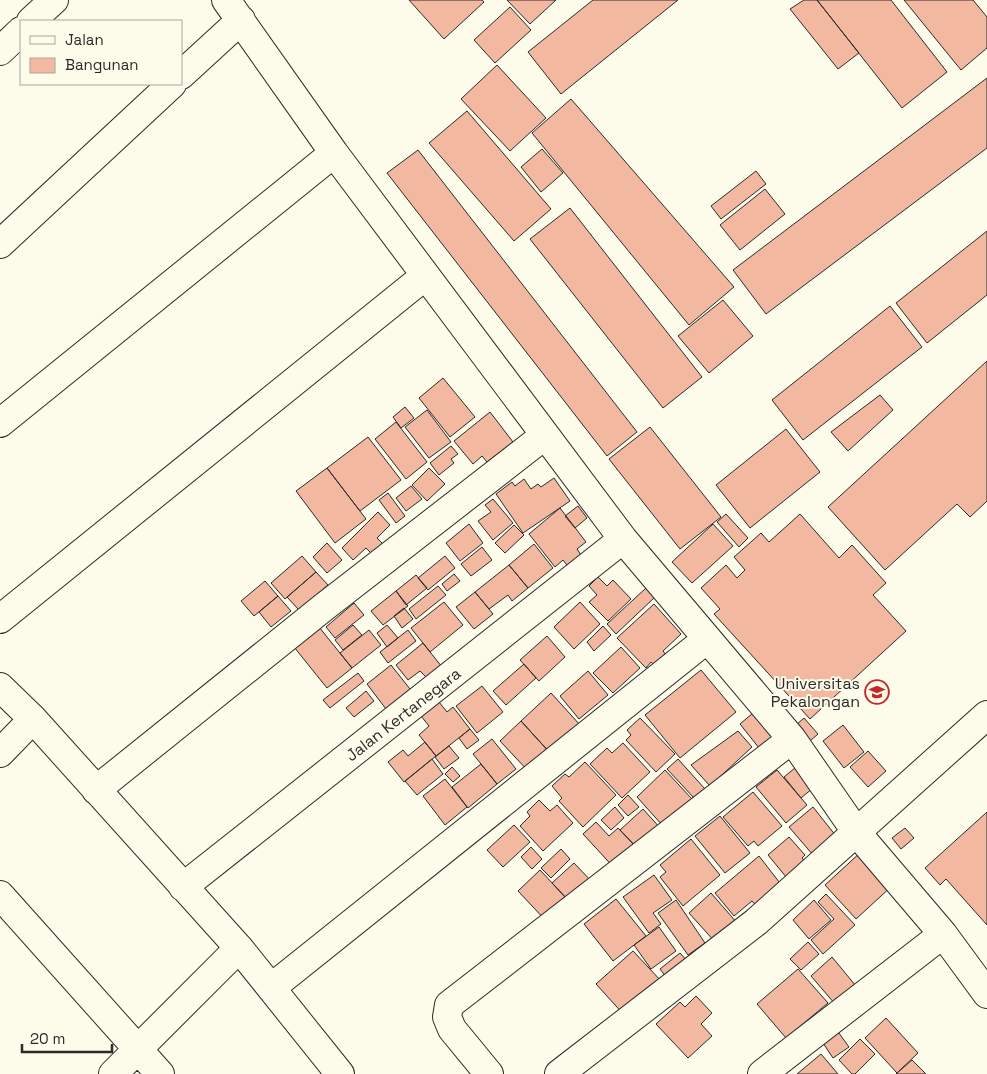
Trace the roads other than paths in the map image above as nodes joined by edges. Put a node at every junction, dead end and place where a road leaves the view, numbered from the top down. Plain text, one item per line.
1 (54, 0) edge
2 (233, 10) edge
3 (33, 20) edge
4 (20, 32) edge
5 (0, 51) edge
6 (182, 75) edge
7 (171, 85) edge
8 (334, 153) junction
9 (0, 244) edge
10 (425, 276) junction
11 (0, 423) edge
12 (544, 436) junction
13 (623, 539) junction
14 (0, 619) edge
15 (707, 639) junction
16 (0, 687) edge
17 (987, 716) edge
18 (32, 719) junction
19 (792, 739) junction
20 (0, 753) edge
21 (96, 790) junction
22 (857, 833) junction
23 (183, 887) junction
24 (0, 895) edge
25 (943, 934) junction
26 (238, 948) junction
27 (271, 988) junction
28 (987, 994) edge
29 (138, 1048) junction
30 (113, 1074) edge
31 (160, 1074) edge
32 (340, 1074) edge
33 (489, 1074) edge
34 (559, 1074) edge
35 (762, 1074) edge

1 - 3 street
2 - 6 street
2 - 8 street
4 - 5 street
7 - 9 street
8 - 10 street
8 - 11 street
10 - 12 street
10 - 14 street
12 - 13 street
12 - 21 street
13 - 15 street
13 - 23 street, Jalan Kertanegara
15 - 19 street
15 - 27 street
16 - 18 street
17 - 22 street
18 - 20 street
18 - 21 street
19 - 22 street
19 - 33 street
21 - 23 street
22 - 25 street
22 - 34 street
23 - 26 street
24 - 29 street
25 - 28 street
25 - 35 street
26 - 27 street
26 - 29 street
27 - 32 street
29 - 30 street
29 - 31 street

